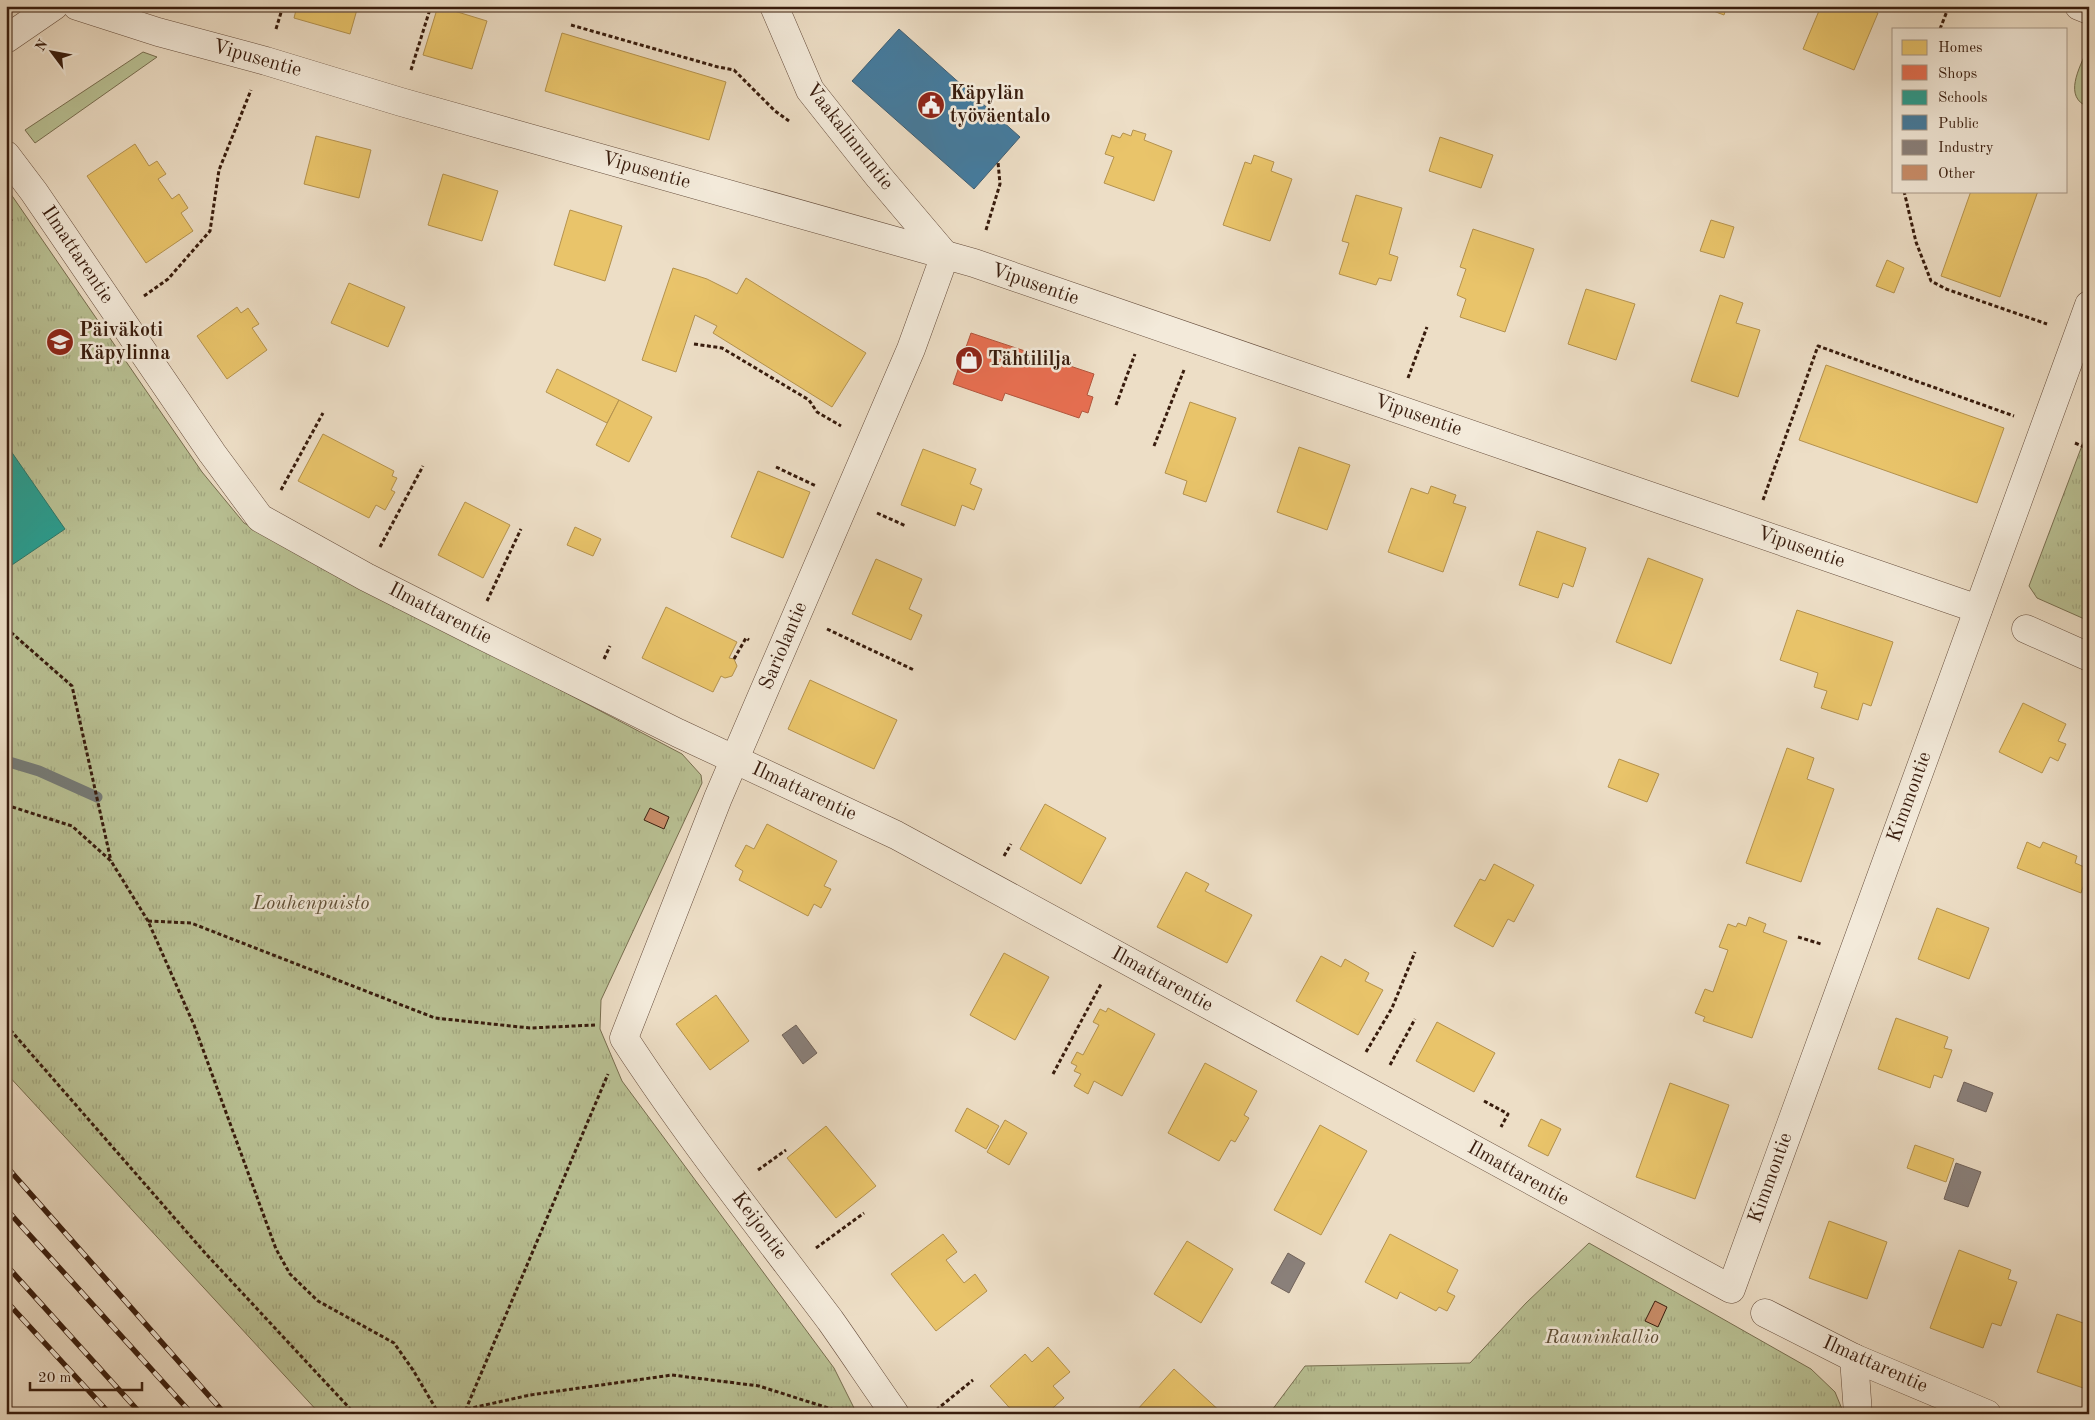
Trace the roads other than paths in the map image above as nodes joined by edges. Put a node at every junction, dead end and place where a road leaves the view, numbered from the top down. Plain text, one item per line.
1 (54, 6) edge
2 (77, 6) edge
3 (774, 6) edge
4 (2079, 6) edge
5 (2089, 10) edge
6 (6, 39) edge
7 (6, 156) edge
8 (946, 255) junction
9 (2089, 305) edge
10 (1978, 609) junction
11 (2026, 629) dead end
12 (2089, 657) edge
13 (734, 760) junction
14 (624, 1038) joint
15 (1731, 1289) joint
16 (1765, 1314) dead end
17 (1854, 1358) junction
18 (895, 1414) edge
19 (1858, 1414) edge
20 (1988, 1414) edge

1 - 6 street
2 - 8 street, Vipusentie
3 - 8 street, Vaakalinnuntie
4 - 5 street
7 - 13 street, Ilmattarentie
8 - 10 street, Vipusentie
8 - 13 street, Sariolantie
9 - 10 street, Kimmontie
10 - 15 street, Kimmontie
11 - 12 street
13 - 14 street, Sariolantie
13 - 15 street, Ilmattarentie
14 - 18 street, Keijontie
16 - 17 street, Ilmattarentie
17 - 19 street
17 - 20 street, Ilmattarentie

